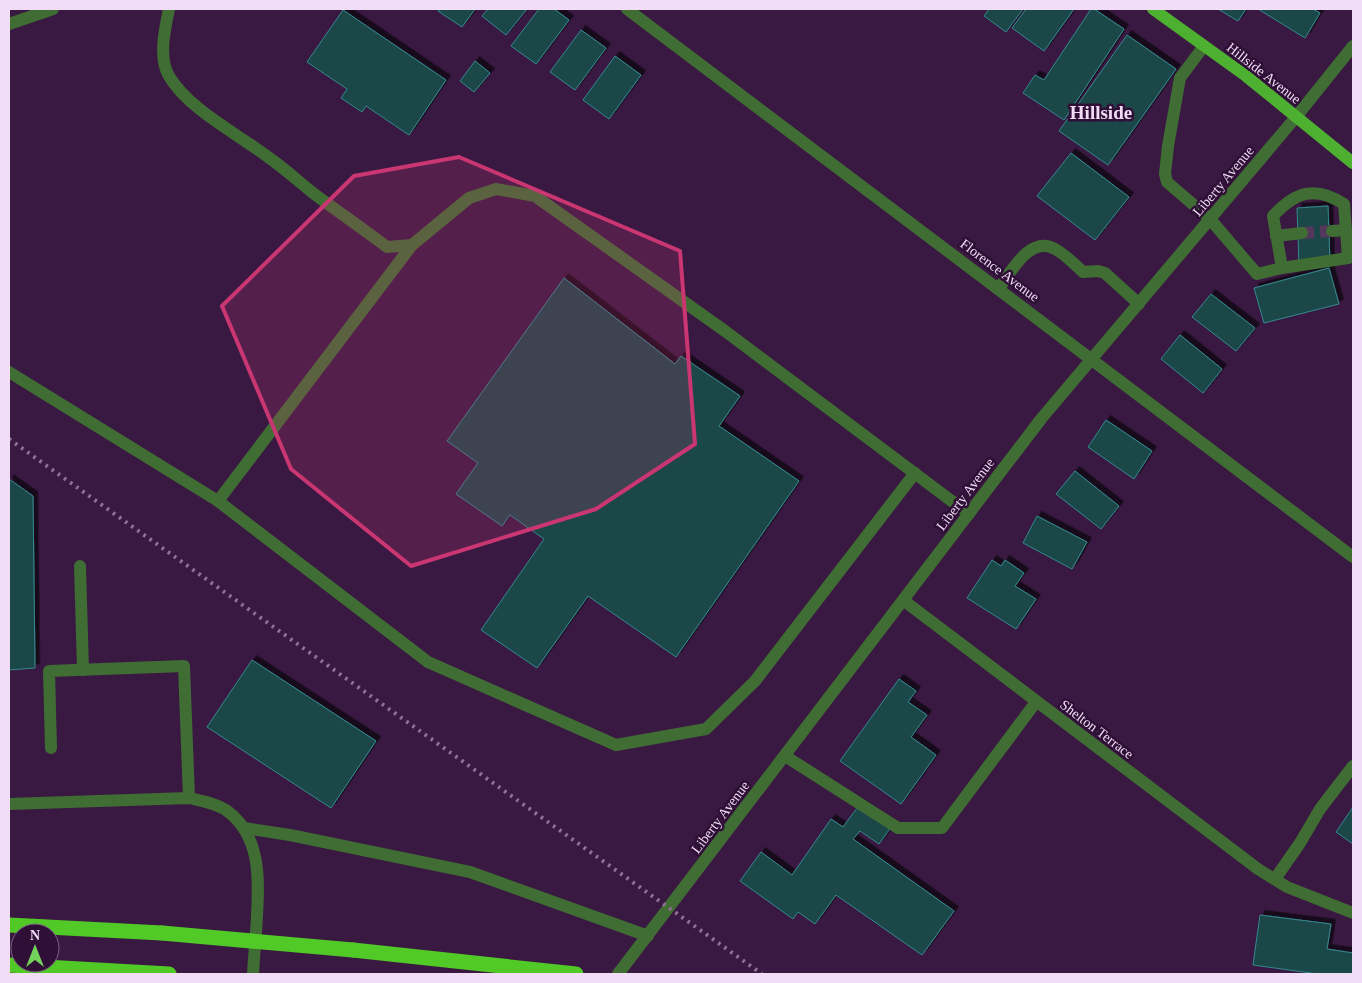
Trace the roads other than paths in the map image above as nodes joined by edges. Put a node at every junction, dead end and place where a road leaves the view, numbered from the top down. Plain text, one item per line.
1 (53, 9) edge
2 (169, 9) edge
3 (627, 9) edge
4 (1154, 9) edge
5 (9, 24) edge
6 (1204, 46) junction
7 (1353, 46) edge
8 (1296, 117) junction
9 (1353, 163) edge
10 (1210, 219) junction
11 (1332, 230) tunnel mouth
12 (1346, 230) junction
13 (1302, 233) tunnel mouth
14 (1276, 236) junction
15 (412, 245) junction
16 (1351, 255) edge
17 (1282, 268) junction
18 (998, 288) junction
19 (1139, 304) junction
20 (1092, 359) junction
21 (9, 372) edge
22 (915, 473) junction
23 (218, 501) junction
24 (969, 514) junction
25 (1353, 556) edge
26 (80, 566) dead end
27 (903, 600) junction
28 (83, 670) junction
29 (1036, 702) junction
30 (51, 748) dead end
31 (785, 756) junction
32 (1353, 766) edge
33 (189, 798) junction
34 (9, 804) edge
35 (244, 828) junction
36 (1275, 879) junction
37 (1353, 913) edge
38 (9, 925) edge
39 (648, 936) junction
40 (9, 965) edge
41 (162, 974) edge
42 (253, 974) edge
43 (576, 974) edge
44 (618, 974) edge

1 - 5 street
2 - 15 street
3 - 18 street, Florence Avenue
4 - 6 main road, Hillside Avenue
6 - 8 main road, Hillside Avenue
6 - 10 street
7 - 8 street, Liberty Avenue
8 - 9 main road, Hillside Avenue
8 - 10 street, Liberty Avenue
10 - 17 street
10 - 19 street, Liberty Avenue
11 - 12 street
12 - 14 street
12 - 16 street
13 - 14 street
14 - 17 street
15 - 22 street
15 - 23 street
16 - 17 street
18 - 19 street
18 - 20 street, Florence Avenue
19 - 20 street, Liberty Avenue
20 - 24 street, Liberty Avenue
20 - 25 street, Florence Avenue
21 - 23 street
22 - 23 street
22 - 24 street
24 - 27 street, Liberty Avenue
26 - 28 street
27 - 29 street, Shelton Terrace
27 - 31 street, Liberty Avenue
28 - 30 street
28 - 33 street
29 - 31 street
29 - 36 street, Shelton Terrace
31 - 39 street, Liberty Avenue
32 - 36 street
33 - 34 street
33 - 35 street
35 - 39 street
35 - 42 street
36 - 37 street, Shelton Terrace
38 - 43 highway, bridge
39 - 44 street, Liberty Avenue
40 - 41 highway

